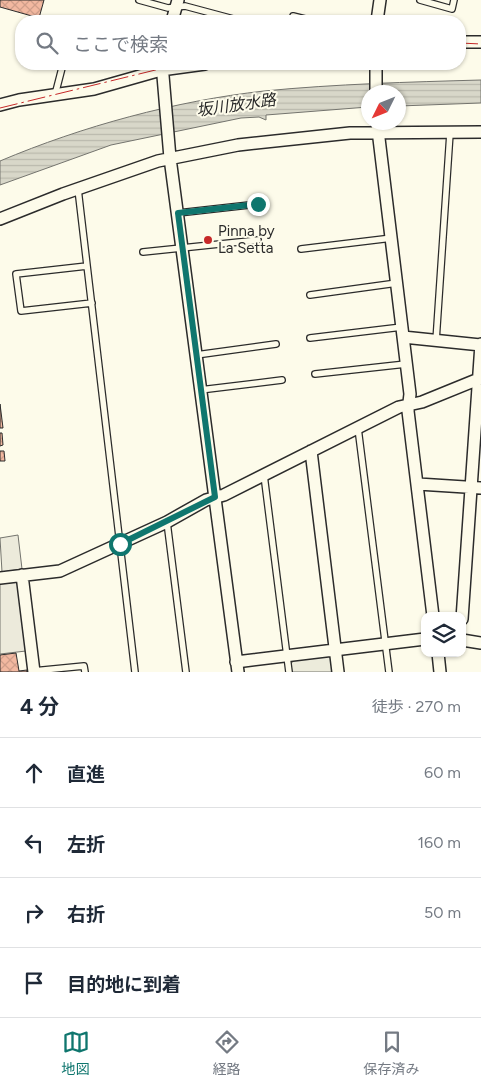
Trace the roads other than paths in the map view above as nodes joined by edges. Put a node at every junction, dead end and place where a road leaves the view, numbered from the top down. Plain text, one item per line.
1 (139, 0) edge
2 (380, 0) edge
3 (420, 0) edge
4 (454, 0) edge
5 (177, 3) edge
6 (219, 15) edge
7 (378, 15) edge
8 (466, 42) edge
9 (481, 42) edge
10 (61, 70) edge
11 (152, 70) edge
12 (161, 70) edge
13 (376, 70) edge
14 (376, 85) edge
15 (55, 95) junction
16 (0, 105) edge
17 (366, 130) edge
18 (377, 130) edge
19 (406, 130) edge
20 (481, 132) edge
21 (450, 133) junction
22 (170, 158) junction
23 (78, 189) junction
24 (258, 204) dead end
25 (178, 213) junction
26 (0, 219) edge
27 (392, 238) junction
28 (258, 240) dead end
29 (183, 248) junction
30 (301, 249) dead end
31 (143, 252) dead end
32 (86, 266) junction
33 (397, 283) junction
34 (310, 295) dead end
35 (92, 303) junction
36 (403, 332) junction
37 (310, 338) dead end
38 (436, 341) junction
39 (276, 344) dead end
40 (481, 345) edge
41 (196, 355) junction
42 (406, 364) junction
43 (315, 374) dead end
44 (480, 378) edge
45 (282, 380) dead end
46 (200, 390) junction
47 (408, 406) junction
48 (358, 428) junction
49 (312, 451) junction
50 (264, 475) junction
51 (418, 484) junction
52 (477, 487) edge
53 (215, 497) junction
54 (167, 522) junction
55 (120, 544) junction
56 (22, 575) junction
57 (0, 578) edge
58 (433, 612) edge
59 (463, 612) edge
60 (421, 639) edge
61 (466, 640) edge
62 (481, 642) edge
63 (385, 643) junction
64 (335, 649) junction
65 (287, 656) junction
66 (438, 657) edge
67 (237, 667) edge
68 (34, 672) edge
69 (85, 672) edge
70 (136, 672) edge
71 (186, 672) edge
72 (289, 672) edge
73 (338, 672) edge
74 (389, 672) edge
75 (440, 672) edge

1 - 5 lane
2 - 7 street
3 - 4 lane
5 - 6 lane
8 - 9 street
10 - 15 lane
11 - 15 street
12 - 22 street
13 - 14 street
15 - 16 street
17 - 22 street
18 - 27 street
19 - 21 street
20 - 21 street
21 - 38 lane
22 - 23 street
22 - 25 street
23 - 26 street
23 - 32 lane
24 - 25 lane
25 - 29 street
27 - 30 lane
27 - 33 street
28 - 29 lane
29 - 31 lane
29 - 41 street
32 - 35 lane
32 - 35 lane
33 - 34 lane
33 - 36 street
35 - 55 lane
36 - 37 lane
36 - 38 street
36 - 42 street
38 - 40 street
39 - 41 lane
40 - 44 street
41 - 46 street
42 - 43 lane
42 - 47 street
44 - 47 street
44 - 52 street
45 - 46 lane
46 - 53 street
47 - 48 street
47 - 51 street
48 - 49 street
48 - 63 lane
49 - 50 street
49 - 64 street
50 - 53 street
50 - 65 lane
51 - 52 street
51 - 58 street
52 - 59 street
53 - 54 street
53 - 67 street
54 - 55 street
54 - 71 lane
55 - 56 street
55 - 70 lane
56 - 57 street
56 - 68 street
60 - 63 street
61 - 62 street
63 - 64 street
63 - 74 lane
64 - 65 street
64 - 73 street
65 - 67 street
65 - 72 lane
66 - 75 street
68 - 69 lane

